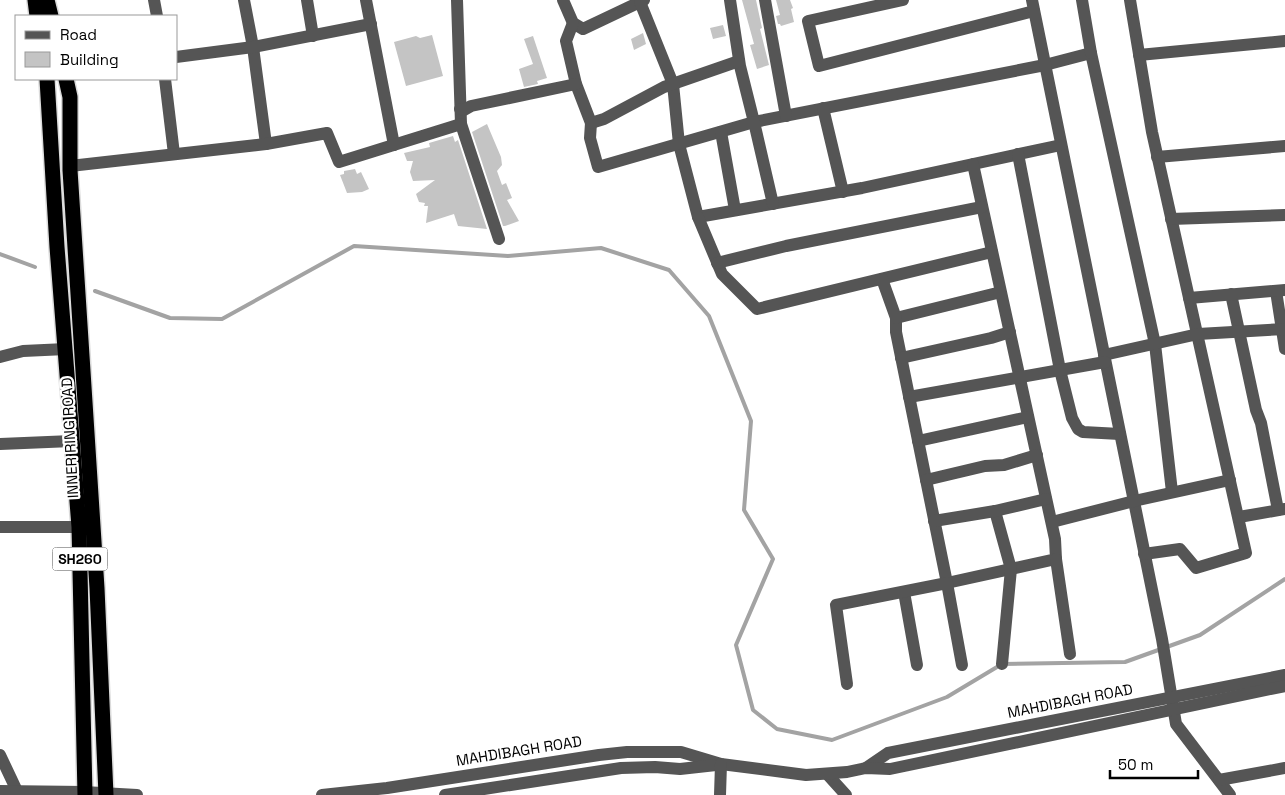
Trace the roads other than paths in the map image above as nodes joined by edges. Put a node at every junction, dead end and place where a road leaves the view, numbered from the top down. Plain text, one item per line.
1 (34, 0) edge
2 (47, 0) edge
3 (154, 0) edge
4 (244, 0) edge
5 (308, 0) edge
6 (366, 0) edge
7 (457, 0) edge
8 (563, 0) edge
9 (730, 0) edge
10 (765, 0) edge
11 (903, 0) edge
12 (1082, 0) edge
13 (1130, 0) edge
14 (642, 1) edge
15 (1033, 5) edge
16 (38, 15) edge
17 (51, 15) edge
18 (157, 15) edge
19 (573, 23) junction
20 (371, 24) junction
21 (313, 36) junction
22 (1285, 41) edge
23 (253, 47) junction
24 (1090, 53) junction
25 (1139, 55) junction
26 (178, 57) edge
27 (739, 61) junction
28 (1045, 65) junction
29 (47, 80) edge
30 (66, 80) edge
31 (165, 80) edge
32 (576, 84) junction
33 (672, 84) junction
34 (823, 108) junction
35 (460, 109) junction
36 (786, 116) junction
37 (754, 122) junction
38 (591, 123) junction
39 (461, 124) junction
40 (721, 132) junction
41 (266, 144) junction
42 (679, 144) junction
43 (394, 145) junction
44 (1061, 145) junction
45 (1285, 146) edge
46 (174, 154) junction
47 (1018, 154) junction
48 (1157, 157) junction
49 (973, 164) junction
50 (70, 166) junction
51 (843, 192) junction
52 (774, 204) junction
53 (982, 207) junction
54 (735, 210) junction
55 (1285, 215) edge
56 (698, 217) junction
57 (1170, 219) junction
58 (498, 239) dead end
59 (992, 252) junction
60 (717, 263) junction
61 (882, 279) junction
62 (1281, 290) edge
63 (1001, 292) junction
64 (1231, 294) junction
65 (1189, 298) junction
66 (896, 318) junction
67 (1283, 329) edge
68 (1010, 332) junction
69 (1238, 332) junction
70 (1198, 334) junction
71 (1155, 344) junction
72 (66, 349) junction
73 (1285, 349) edge
74 (0, 357) edge
75 (901, 358) junction
76 (1105, 358) junction
77 (1060, 370) junction
78 (1020, 377) junction
79 (909, 397) junction
80 (1028, 417) junction
81 (1120, 434) junction
82 (72, 441) junction
83 (918, 441) junction
84 (0, 444) edge
85 (1037, 455) junction
86 (926, 480) junction
87 (1230, 480) junction
88 (1172, 492) junction
89 (1046, 499) junction
90 (1134, 501) junction
91 (1281, 510) edge
92 (995, 511) junction
93 (1238, 517) junction
94 (934, 521) junction
95 (1052, 522) junction
96 (0, 527) edge
97 (79, 527) junction
98 (1144, 554) junction
99 (1056, 559) junction
100 (1010, 569) junction
101 (947, 583) junction
102 (904, 592) junction
103 (1070, 654) dead end
104 (1002, 664) dead end
105 (917, 665) dead end
106 (962, 665) dead end
107 (1285, 675) edge
108 (847, 684) dead end
109 (1285, 686) edge
110 (1172, 703) junction
111 (0, 756) edge
112 (721, 764) junction
113 (1285, 768) edge
114 (827, 774) junction
115 (444, 779) junction
116 (1219, 780) junction
117 (0, 791) edge
118 (17, 791) junction
119 (84, 794) edge
120 (106, 794) edge
121 (137, 795) edge
122 (322, 795) edge
123 (447, 795) edge
124 (720, 795) edge
125 (846, 795) edge
126 (1230, 795) edge

1 - 16 highway
2 - 17 highway
3 - 18 street
4 - 23 street
5 - 21 street
6 - 20 street
7 - 35 street
8 - 19 street
9 - 27 street
10 - 36 street
11 - 15 street
12 - 24 street
13 - 25 street
14 - 19 street
14 - 33 street
15 - 28 street
19 - 32 street
20 - 21 street
20 - 43 street
21 - 23 street
22 - 25 street
23 - 26 street
23 - 41 street
24 - 28 street
24 - 71 street
25 - 48 street
27 - 33 street
27 - 37 street
28 - 34 street
28 - 44 street
29 - 72 highway, INNER RING ROAD / SH260
30 - 50 highway, INNER RING ROAD
31 - 46 street
32 - 35 street
32 - 38 street
33 - 38 street
33 - 42 street
34 - 36 street
34 - 51 street
35 - 39 street
36 - 37 street
37 - 40 street
37 - 52 street
38 - 42 street
39 - 43 street
39 - 58 street
40 - 42 street
40 - 54 street
41 - 43 street
41 - 46 street
42 - 56 street
44 - 47 street
44 - 76 street
45 - 48 street
46 - 50 street
47 - 49 street
47 - 77 street
48 - 57 street
49 - 51 street
49 - 53 street
50 - 120 highway, INNER RING ROAD
51 - 52 street
52 - 54 street
53 - 59 street
53 - 60 street
54 - 56 street
55 - 57 street
56 - 60 street
57 - 65 street
59 - 61 street
59 - 63 street
60 - 61 street
61 - 66 street
62 - 64 street
62 - 67 street
63 - 66 street
63 - 68 street
64 - 65 street
64 - 69 street
65 - 70 street
66 - 75 street
67 - 69 street
67 - 73 street
68 - 75 street
68 - 78 street
69 - 70 street
69 - 91 street
70 - 71 street
70 - 87 street
71 - 76 street
71 - 88 street
72 - 74 street
72 - 82 highway, INNER RING ROAD / SH260
75 - 79 street
76 - 77 street
76 - 81 street
77 - 78 street
77 - 81 street
78 - 79 street
78 - 80 street
79 - 83 street
80 - 83 street
80 - 85 street
81 - 90 street
82 - 84 street
82 - 97 highway, INNER RING ROAD / SH260
83 - 86 street
85 - 86 street
85 - 89 street
86 - 94 street
87 - 88 street
87 - 93 street
88 - 90 street
89 - 92 street
89 - 95 street
90 - 95 street
90 - 98 street
91 - 93 street
92 - 94 street
92 - 100 street
93 - 98 street
94 - 101 street
95 - 99 street
96 - 97 street
97 - 119 highway, INNER RING ROAD / SH260
98 - 110 street
99 - 100 street
99 - 103 street
100 - 101 street
100 - 104 street
101 - 102 street
101 - 106 street
102 - 105 street
102 - 108 street
107 - 110 street, MAHDIBAGH ROAD
109 - 110 street, MAHDIBAGH ROAD
110 - 114 street, MAHDIBAGH ROAD
110 - 116 street
111 - 118 street
112 - 114 street, MAHDIBAGH ROAD
112 - 115 street, MAHDIBAGH ROAD
112 - 123 street, MAHDIBAGH ROAD
112 - 124 street
113 - 116 street
114 - 125 street
115 - 122 street, MAHDIBAGH ROAD
115 - 123 street
116 - 126 street
117 - 118 street
118 - 119 street
119 - 120 street
120 - 121 street

